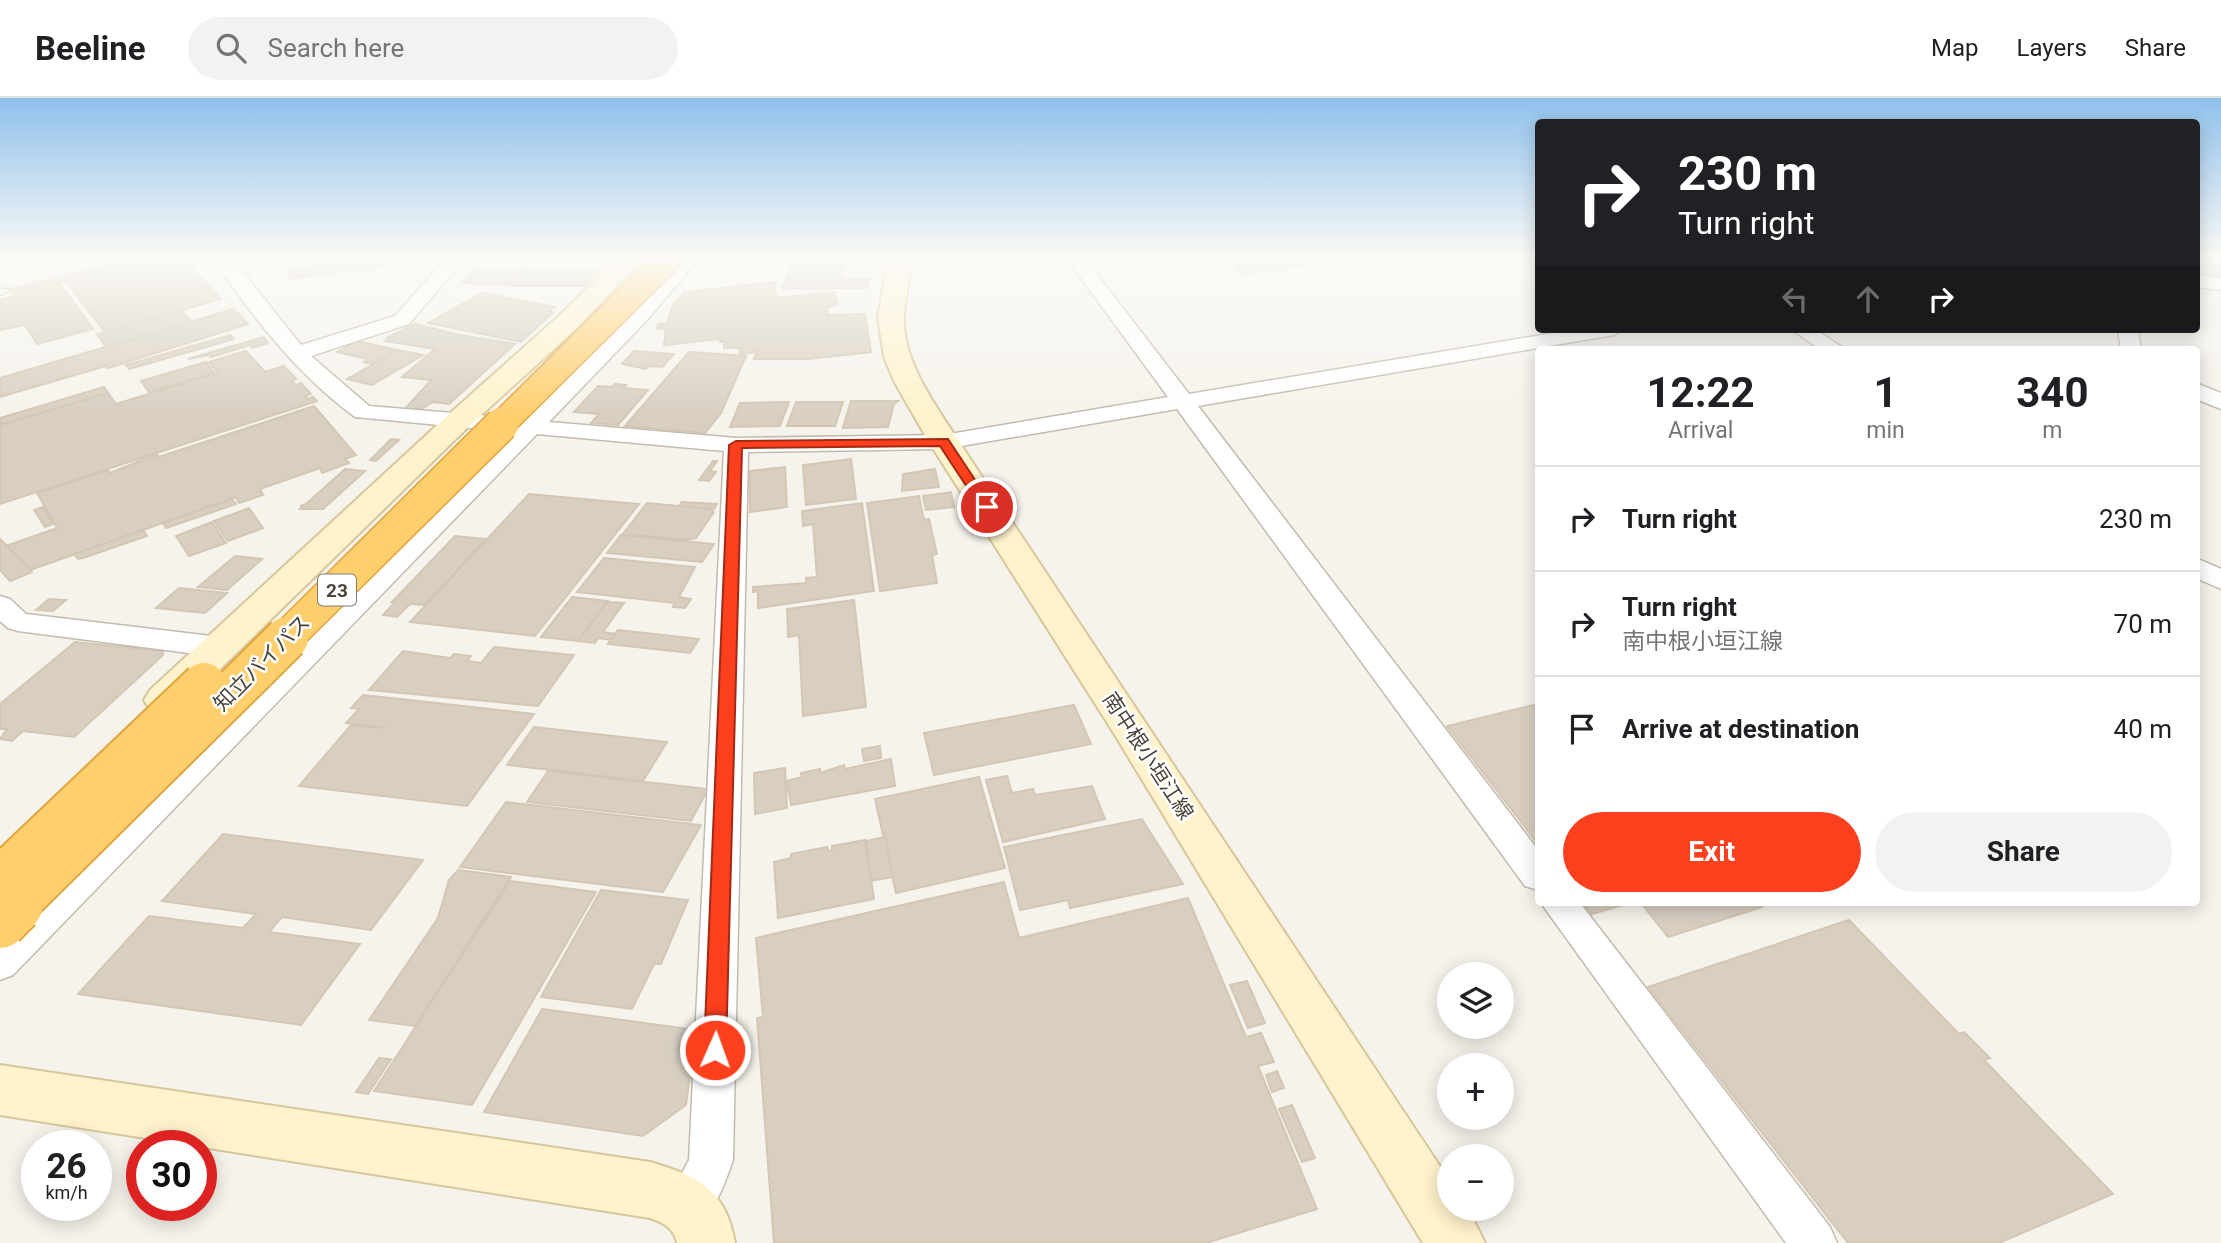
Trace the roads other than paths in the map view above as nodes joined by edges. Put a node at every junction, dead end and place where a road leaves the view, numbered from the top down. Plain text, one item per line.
1 (263, 308) edge
2 (412, 308) edge
3 (582, 308) edge
4 (594, 308) edge
5 (618, 308) edge
6 (647, 308) edge
7 (891, 308) edge
8 (1112, 308) edge
9 (1591, 333) edge
10 (1808, 333) edge
11 (1829, 346) edge
12 (298, 353) junction
13 (2200, 392) edge
14 (2221, 402) edge
15 (1182, 403) junction
16 (457, 422) junction
17 (530, 428) junction
18 (944, 442) junction
19 (736, 445) junction
20 (2200, 568) edge
21 (2221, 581) edge
22 (0, 605) edge
23 (220, 647) junction
24 (0, 855) edge
25 (1535, 872) edge
26 (0, 878) edge
27 (1561, 906) edge
28 (0, 922) edge
29 (0, 964) edge
30 (0, 1090) edge
31 (696, 1224) edge
32 (1456, 1243) edge
33 (1814, 1243) edge

1 - 12 street
2 - 12 street
3 - 16 street
4 - 26 highway, 知立バイパス / 23, bridge
5 - 28 highway, 知立バイパス / 23, bridge
6 - 17 street
7 - 18 street, 南中根小垣江線
8 - 15 street
9 - 15 street
10 - 11 street
12 - 16 street
13 - 14 street
15 - 18 street
15 - 25 street
16 - 17 street
16 - 23 street
17 - 19 street
17 - 29 street
18 - 19 street
18 - 32 street, 南中根小垣江線
19 - 31 street
20 - 21 street
22 - 23 street
23 - 24 street
27 - 33 street
30 - 31 street

